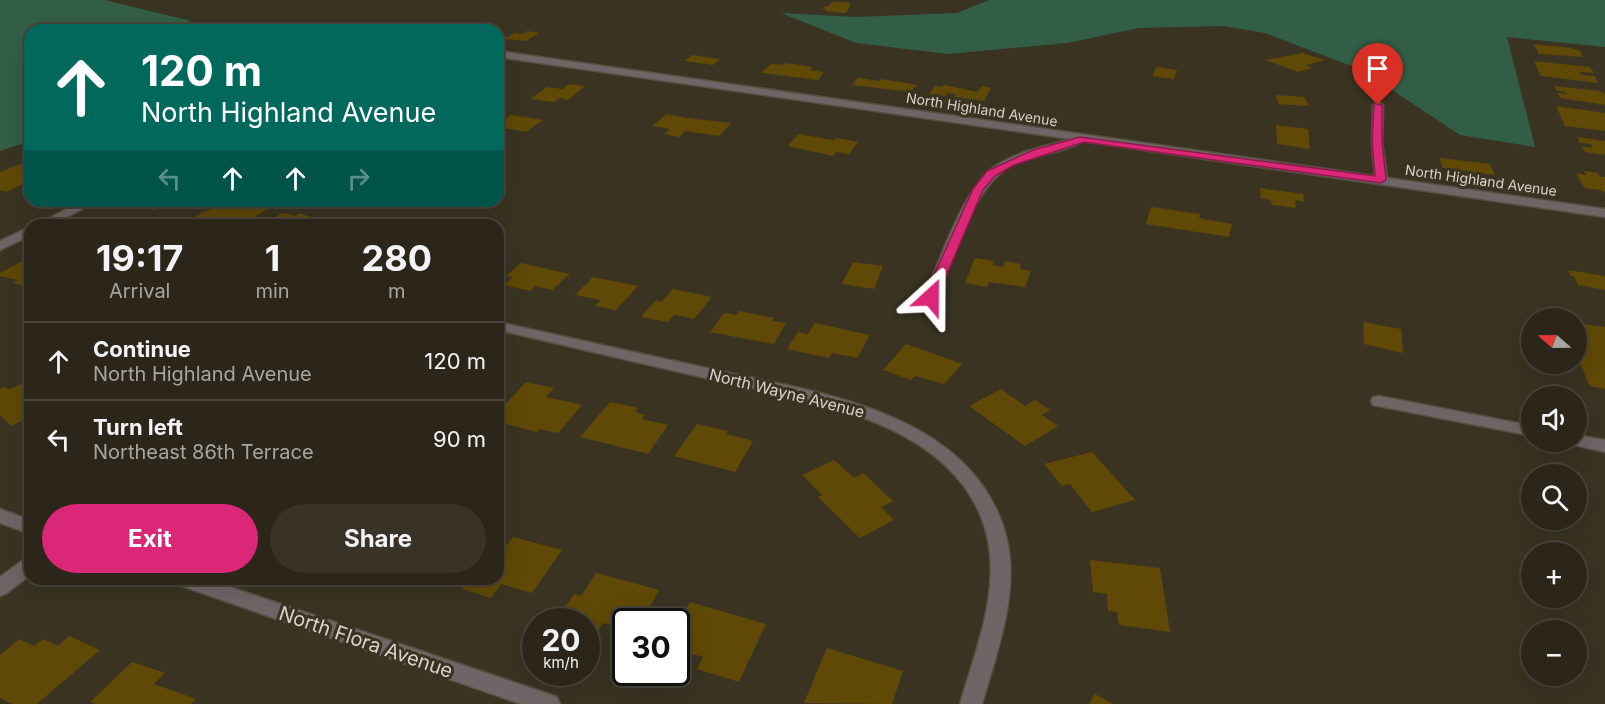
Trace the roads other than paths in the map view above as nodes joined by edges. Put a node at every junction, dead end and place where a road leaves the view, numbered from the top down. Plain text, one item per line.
1 (504, 55) edge
2 (1378, 105) dead end
3 (1083, 139) junction
4 (1381, 180) junction
5 (80, 207) edge
6 (1605, 213) edge
7 (59, 219) edge
8 (24, 234) edge
9 (0, 246) edge
10 (931, 297) dead end
11 (504, 327) edge
12 (1379, 401) dead end
13 (1521, 429) edge
14 (1587, 442) edge
15 (1605, 446) edge
16 (0, 516) edge
17 (24, 525) edge
18 (24, 570) edge
19 (201, 585) edge
20 (0, 588) edge
21 (549, 704) edge
22 (971, 704) edge

1 - 3 street, North Highland Avenue
2 - 4 street
3 - 4 street, North Highland Avenue
3 - 10 street
4 - 6 street, North Highland Avenue
5 - 7 street
8 - 9 street
11 - 22 street, North Wayne Avenue
12 - 13 street
14 - 15 street
16 - 17 street
18 - 20 street
19 - 21 street, North Flora Avenue

